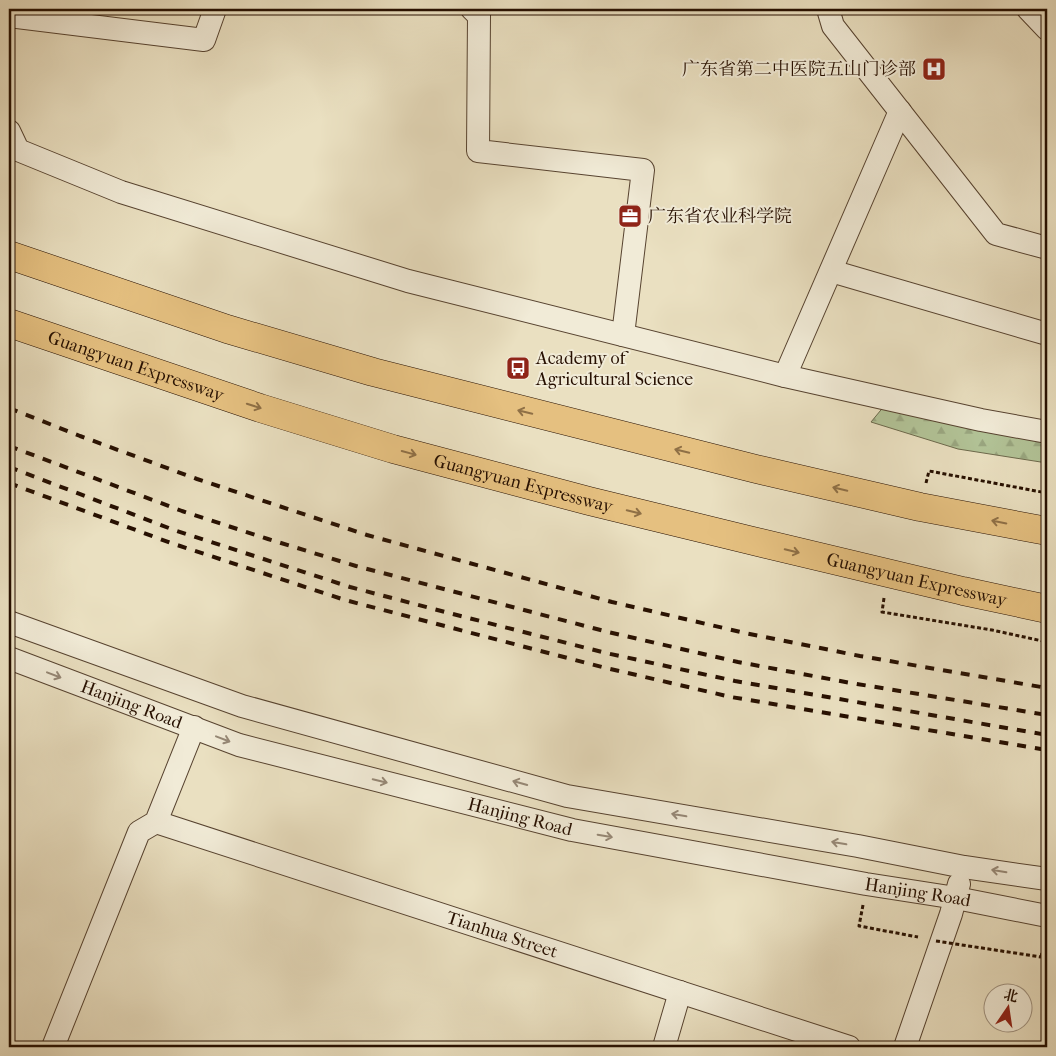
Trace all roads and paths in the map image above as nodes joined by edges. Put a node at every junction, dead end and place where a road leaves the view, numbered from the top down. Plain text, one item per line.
1 (215, 9) edge
2 (472, 9) edge
3 (828, 9) edge
4 (1028, 9) edge
5 (9, 16) edge
6 (1047, 29) edge
7 (900, 111) junction
8 (9, 131) edge
9 (9, 236) edge
10 (1047, 248) edge
11 (9, 255) edge
12 (831, 271) junction
13 (16, 325) edge
14 (227, 329) junction
15 (1047, 334) edge
16 (623, 336) junction
17 (786, 376) junction
18 (1047, 432) edge
19 (929, 471) dead end
20 (1047, 493) edge
21 (1047, 531) edge
22 (1047, 609) edge
23 (882, 612) dead end
24 (9, 622) edge
25 (1047, 642) edge
26 (9, 658) edge
27 (194, 727) junction
28 (156, 822) junction
29 (964, 866) junction
30 (1047, 879) edge
31 (956, 898) junction
32 (1047, 916) edge
33 (859, 926) dead end
34 (1047, 929) edge
35 (680, 992) junction
36 (53, 1047) edge
37 (664, 1047) edge
38 (849, 1047) edge
39 (905, 1047) edge

1 - 5 street
2 - 16 street
3 - 7 street
4 - 6 street
7 - 10 street
7 - 12 street
8 - 16 street
9 - 14 highway
11 - 14 highway
12 - 15 street
12 - 17 street
13 -> 22 highway, Guangyuan Expressway
21 -> 14 highway
16 - 17 street
17 - 18 street
19 - 20 path
23 - 25 path
29 -> 24 street, Hanjing Road
26 -> 27 street, Hanjing Road
27 - 28 street
27 -> 31 street, Hanjing Road
28 - 35 street, Tianhua Street
28 - 36 street
30 -> 29 street, Hanjing Road
29 - 31 street
31 - 32 street, Hanjing Road
31 - 39 street
33 - 34 path, bridge
35 - 37 street
35 - 38 street, Tianhua Street

